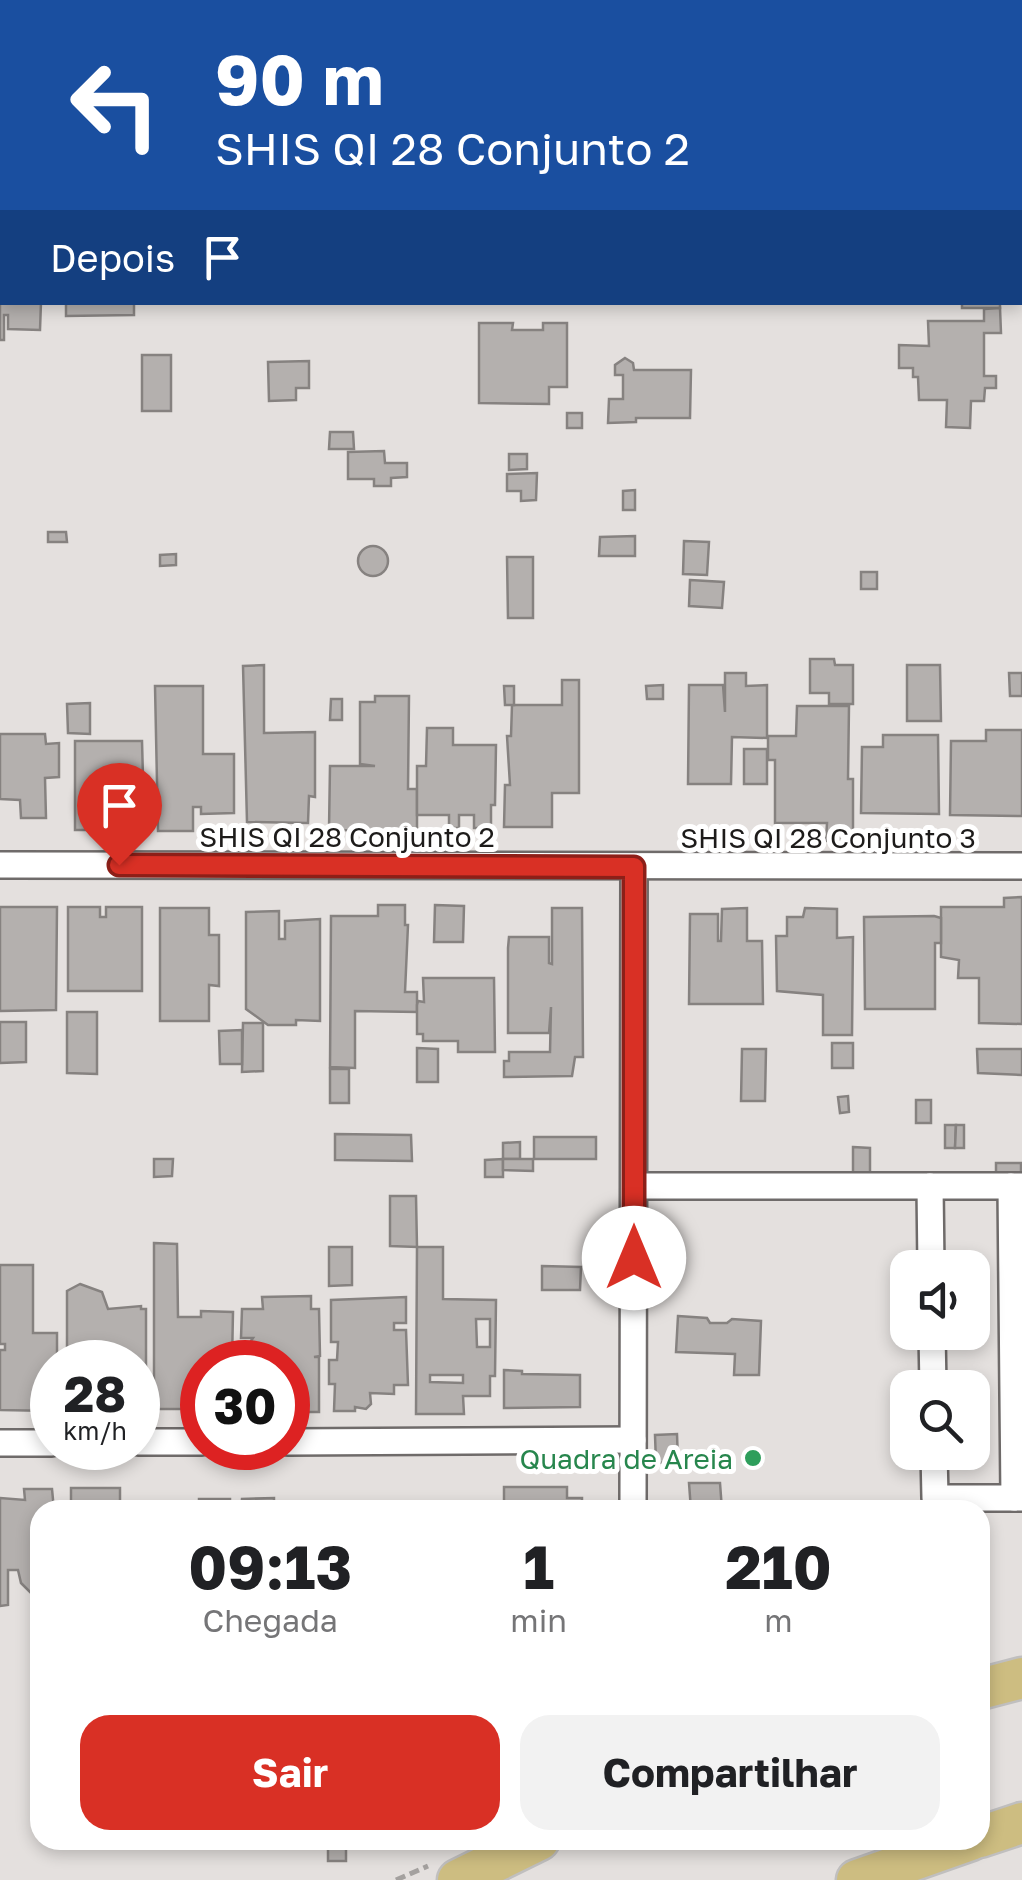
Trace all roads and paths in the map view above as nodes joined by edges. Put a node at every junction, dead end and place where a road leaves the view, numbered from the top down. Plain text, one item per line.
1 (0, 865) edge
2 (1022, 866) edge
3 (634, 867) junction
4 (634, 1186) junction
5 (930, 1186) junction
6 (1016, 1186) edge
7 (931, 1250) edge
8 (633, 1440) junction
9 (310, 1442) edge
10 (0, 1443) edge
11 (30, 1443) edge
12 (934, 1470) edge
13 (1018, 1498) edge
14 (633, 1500) edge
15 (1022, 1678) edge
16 (990, 1686) edge
17 (1022, 1823) edge
18 (990, 1834) edge
19 (520, 1850) edge
20 (942, 1850) edge
21 (458, 1880) edge
22 (857, 1880) edge

1 - 3 street, SHIS QI 28 Conjunto 2
2 - 3 street, SHIS QI 28 Conjunto 3
3 - 4 street
4 - 5 street
4 - 8 street
5 - 6 street
5 - 7 street
6 - 13 street
8 - 9 street
8 - 14 street
10 - 11 street
12 - 13 street
15 - 16 main road
17 - 18 main road
19 - 21 main road
20 - 22 main road

